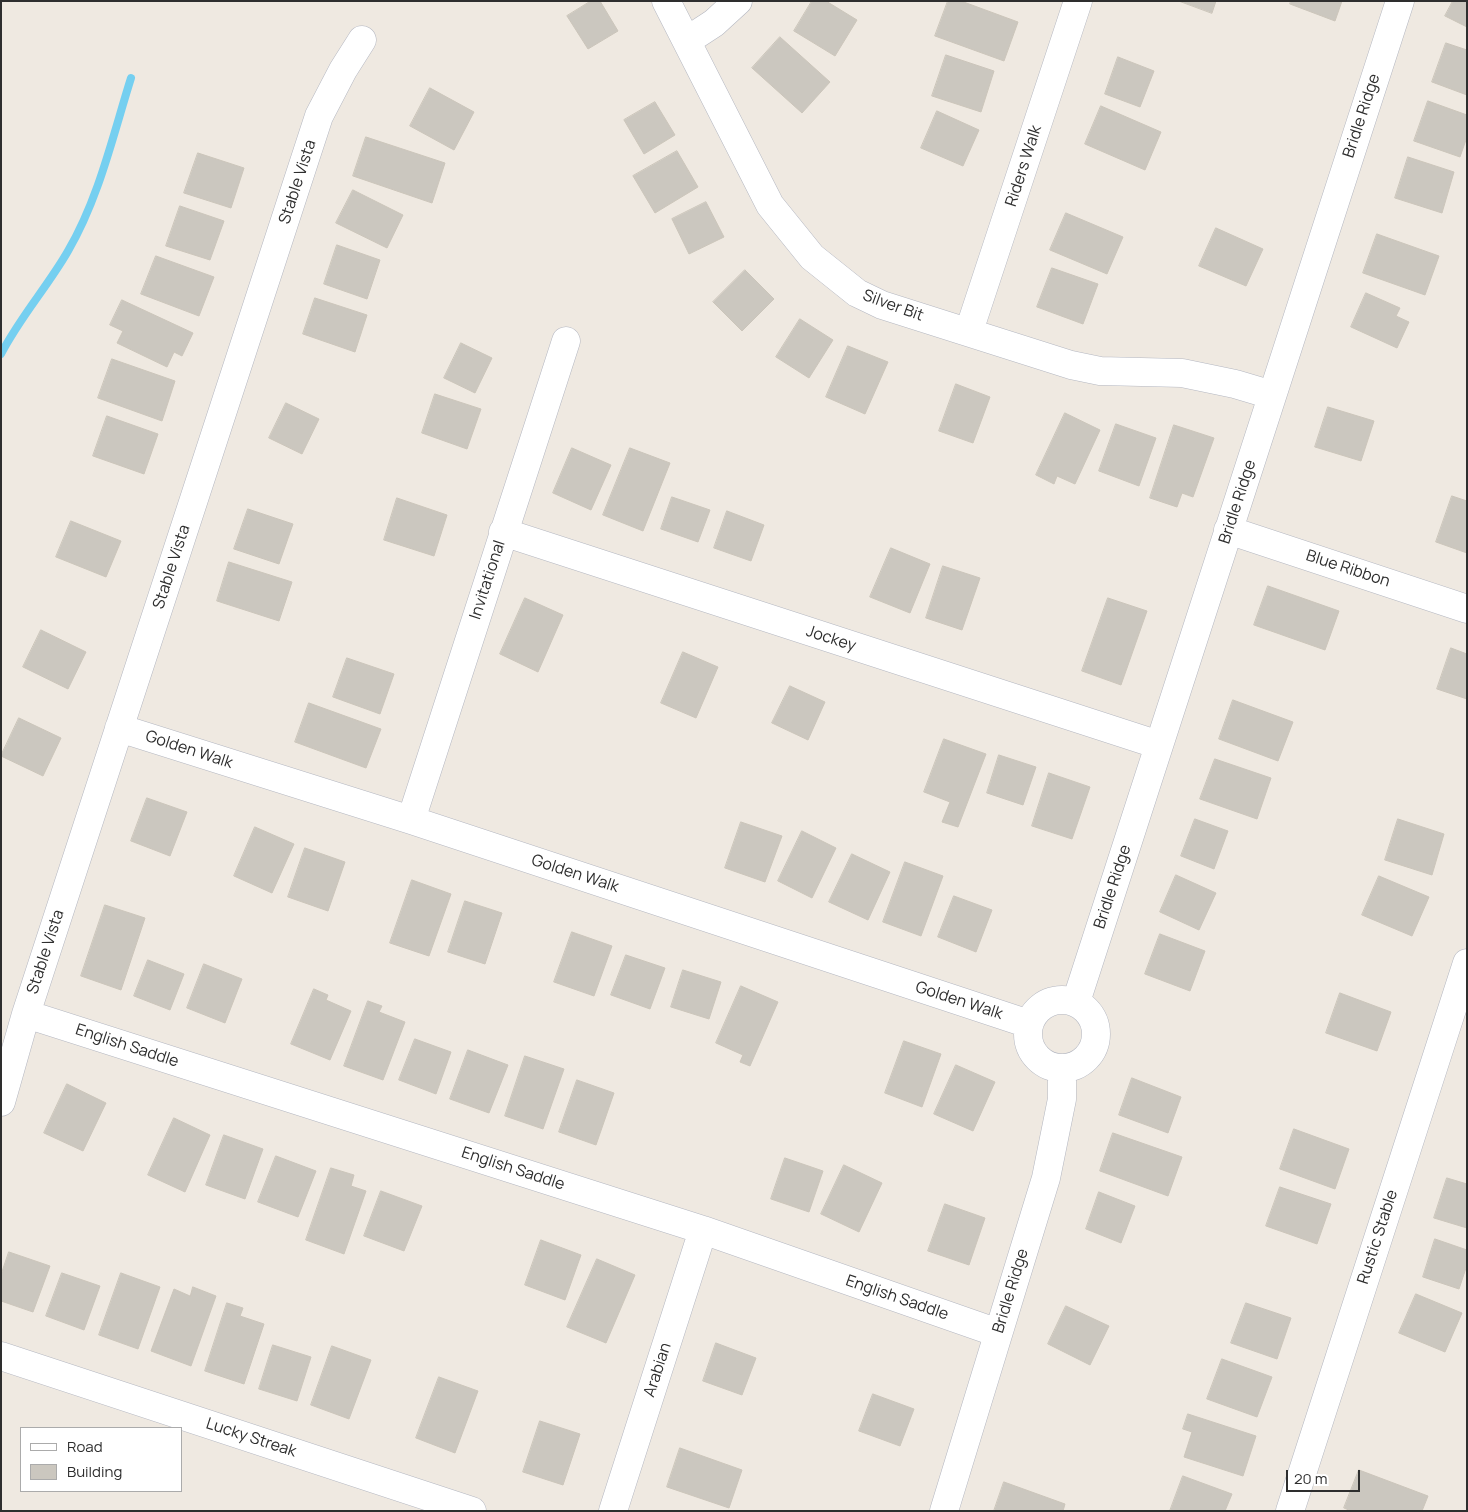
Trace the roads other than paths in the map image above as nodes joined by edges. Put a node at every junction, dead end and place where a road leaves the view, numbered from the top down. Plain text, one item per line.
1 (666, 1) edge
2 (738, 1) edge
3 (1078, 1) edge
4 (1400, 1) edge
5 (362, 40) dead end
6 (688, 40) junction
7 (969, 332) junction
8 (566, 341) dead end
9 (1272, 396) junction
10 (1228, 530) junction
11 (503, 532) junction
12 (1467, 609) edge
13 (119, 728) junction
14 (1159, 745) junction
15 (411, 820) junction
16 (1467, 964) edge
17 (1076, 1002) junction
18 (26, 1014) junction
19 (1029, 1024) junction
20 (1062, 1068) junction
21 (1, 1102) edge
22 (702, 1230) junction
23 (998, 1333) junction
24 (1, 1356) edge
25 (472, 1511) edge
26 (613, 1511) edge
27 (944, 1511) edge
28 (1290, 1511) edge

1 - 6 street, Silver Bit
2 - 6 street
3 - 7 street, Riders Walk
4 - 9 street, Bridle Ridge
5 - 13 street, Stable Vista
6 - 7 street, Silver Bit
7 - 9 street, Silver Bit
8 - 11 street, Invitational
9 - 10 street, Bridle Ridge
10 - 12 street, Blue Ribbon
10 - 14 street, Bridle Ridge
11 - 14 street, Jockey
11 - 15 street, Invitational
13 - 15 street, Golden Walk
13 - 18 street, Stable Vista
14 - 17 street, Bridle Ridge
15 - 19 street, Golden Walk
16 - 28 street, Rustic Stable
17 - 19 street
17 - 20 street
18 - 21 street, Stable Vista
18 - 22 street, English Saddle
19 - 20 street
20 - 23 street, Bridle Ridge
22 - 23 street, English Saddle
22 - 26 street, Arabian
23 - 27 street, Bridle Ridge
24 - 25 street, Lucky Streak

